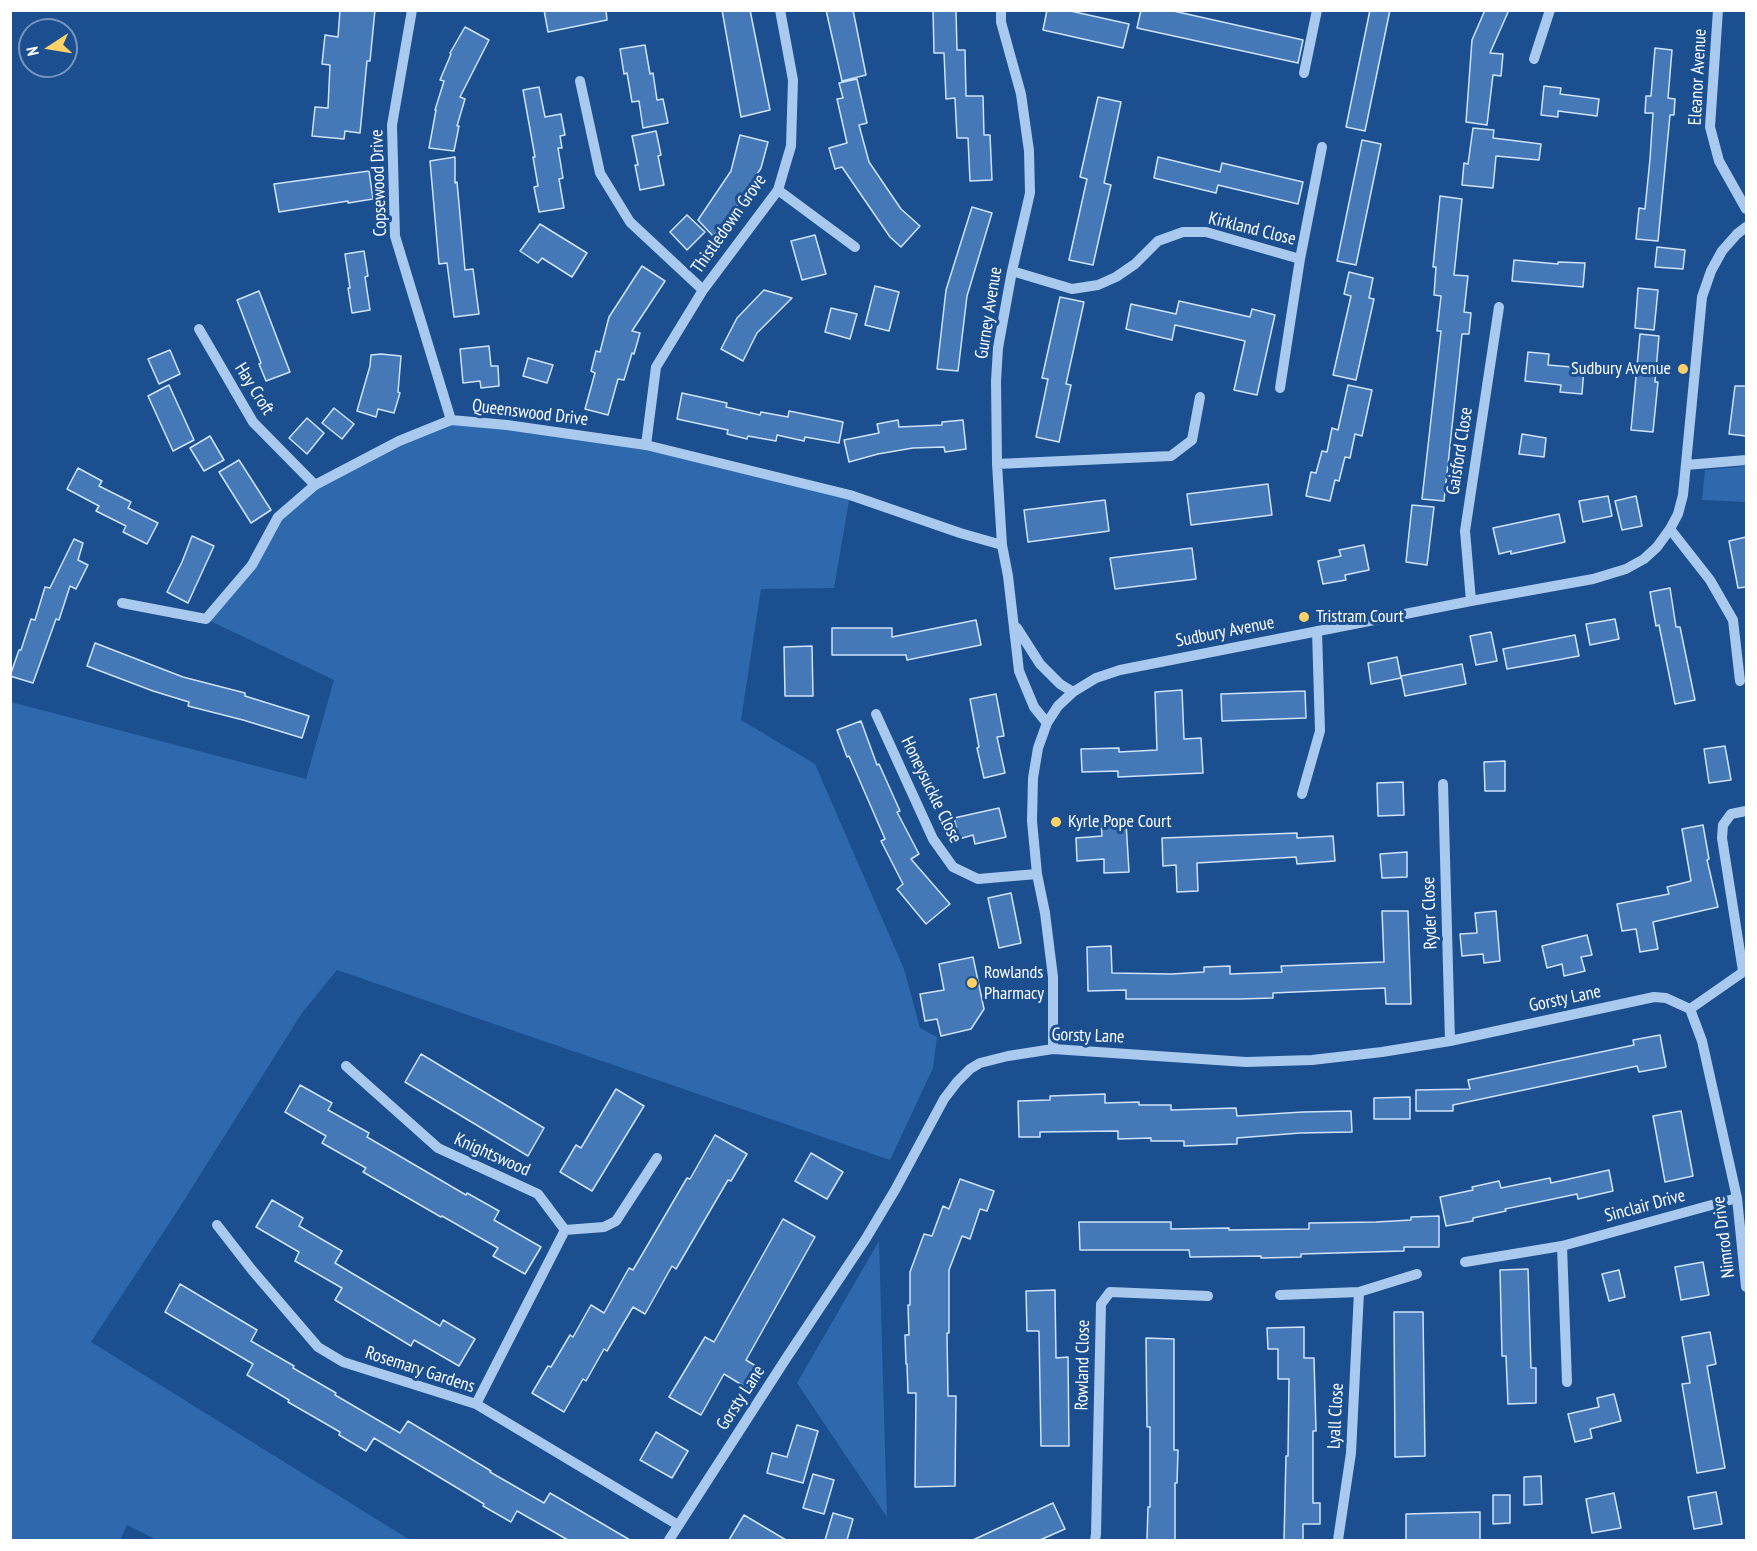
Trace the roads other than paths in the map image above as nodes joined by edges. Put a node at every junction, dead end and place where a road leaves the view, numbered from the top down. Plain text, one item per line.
1 (412, 10) edge
2 (780, 10) edge
3 (1001, 10) edge
4 (1317, 10) edge
5 (1550, 10) edge
6 (1718, 10) edge
7 (1534, 59) dead end
8 (1304, 74) dead end
9 (580, 81) dead end
10 (1322, 147) dead end
11 (778, 190) junction
12 (1746, 209) edge
13 (1746, 227) edge
14 (855, 247) dead end
15 (1300, 259) junction
16 (1011, 271) junction
17 (703, 290) junction
18 (1499, 307) dead end
19 (199, 329) dead end
20 (1280, 388) dead end
21 (1200, 397) dead end
22 (451, 420) junction
23 (646, 445) junction
24 (1746, 460) edge
25 (997, 464) junction
26 (1686, 465) junction
27 (315, 485) junction
28 (1670, 530) junction
29 (1002, 545) junction
30 (1471, 601) junction
31 (122, 603) dead end
32 (1015, 625) junction
33 (1317, 631) junction
34 (1740, 681) dead end
35 (1073, 692) junction
36 (876, 714) dead end
37 (1047, 723) junction
38 (1443, 784) dead end
39 (1302, 794) dead end
40 (1746, 811) edge
41 (1037, 874) junction
42 (1745, 970) edge
43 (1690, 1009) junction
44 (1450, 1041) junction
45 (1053, 1049) junction
46 (346, 1066) dead end
47 (657, 1158) dead end
48 (1737, 1198) junction
49 (217, 1225) dead end
50 (565, 1230) junction
51 (1562, 1246) junction
52 (1465, 1262) dead end
53 (1417, 1274) dead end
54 (1746, 1287) edge
55 (1359, 1292) junction
56 (1280, 1295) dead end
57 (1208, 1296) dead end
58 (1567, 1382) dead end
59 (476, 1404) junction
60 (678, 1526) junction
61 (669, 1540) edge
62 (1095, 1540) edge
63 (1338, 1540) edge

1 - 22 street, Copsewood Drive
2 - 11 street, Thistledown Grove
3 - 16 street, Gurney Avenue
4 - 8 street
5 - 7 street
6 - 12 street, Eleanor Avenue
9 - 17 street
10 - 15 street
11 - 14 street
11 - 17 street, Thistledown Grove
13 - 26 street, Sudbury Avenue
15 - 16 street, Kirkland Close
15 - 20 street, Kirkland Close
16 - 25 street, Gurney Avenue
17 - 23 street, Thistledown Grove
18 - 30 street, Gaisford Close
19 - 27 street, Hay Croft
21 - 25 street
22 - 23 street, Queenswood Drive
22 - 27 street, Queenswood Drive
23 - 29 street, Queenswood Drive
24 - 26 street
25 - 29 street, Gurney Avenue
26 - 28 street, Sudbury Avenue
27 - 31 street, Queenswood Drive
28 - 30 street, Sudbury Avenue
28 - 34 street
29 - 32 street, Gurney Avenue
30 - 33 street, Sudbury Avenue
32 - 35 street, Gurney Avenue
32 - 37 street, Gurney Avenue
33 - 35 street, Sudbury Avenue
33 - 39 street
35 - 37 street, Sudbury Avenue
36 - 41 street, Honeysuckle Close
37 - 41 street, Sudbury Avenue
38 - 44 street, Ryder Close
40 - 42 street
41 - 45 street, Sudbury Avenue
42 - 43 street
43 - 44 street, Gorsty Lane
43 - 48 street, Nimrod Drive
44 - 45 street, Gorsty Lane
45 - 60 street, Gorsty Lane
46 - 50 street, Knightswood
47 - 50 street
48 - 51 street, Sinclair Drive
48 - 54 street, Nimrod Drive
49 - 59 street, Rosemary Gardens
50 - 59 street
51 - 52 street, Sinclair Drive
51 - 58 street
53 - 55 street
55 - 56 street
55 - 63 street, Lyall Close
57 - 62 street, Rowland Close
59 - 60 street, Rosemary Gardens
60 - 61 street, Gorsty Lane

